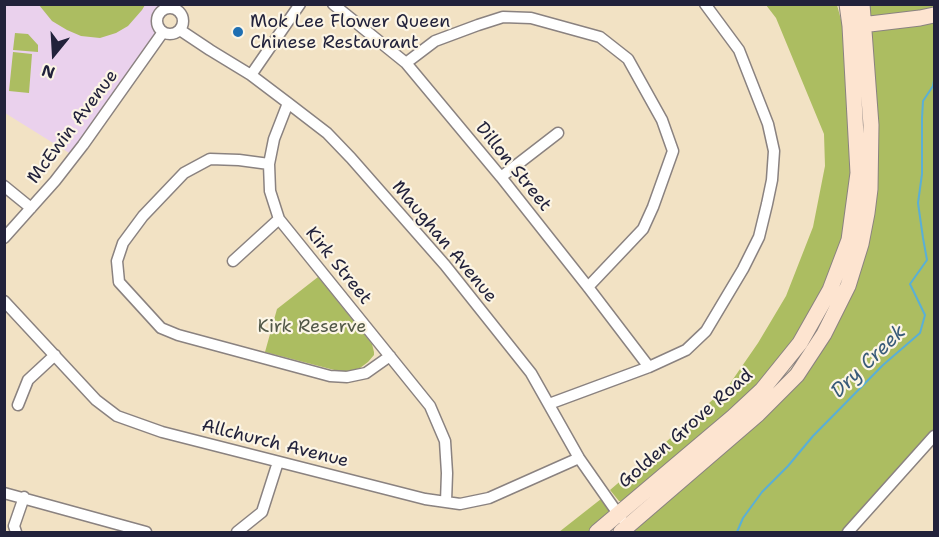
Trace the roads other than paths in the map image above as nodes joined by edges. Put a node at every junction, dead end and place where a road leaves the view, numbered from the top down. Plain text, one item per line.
1 (300, 4) edge
2 (333, 4) edge
3 (705, 4) edge
4 (847, 4) edge
5 (862, 4) edge
6 (181, 8) edge
7 (934, 15) edge
8 (857, 26) junction
9 (180, 30) junction
10 (163, 32) junction
11 (406, 63) junction
12 (251, 75) junction
13 (288, 103) junction
14 (558, 133) dead end
15 (269, 164) junction
16 (501, 177) junction
17 (4, 186) edge
18 (31, 208) junction
19 (279, 219) junction
20 (4, 238) edge
21 (233, 261) dead end
22 (588, 287) junction
23 (4, 301) edge
24 (55, 355) junction
25 (390, 356) junction
26 (649, 367) junction
27 (549, 404) junction
28 (18, 405) dead end
29 (934, 436) edge
30 (579, 458) junction
31 (278, 462) junction
32 (4, 493) edge
33 (24, 498) junction
34 (446, 502) junction
35 (622, 525) edge
36 (16, 532) edge
37 (146, 532) edge
38 (237, 532) edge
39 (597, 532) edge
40 (849, 532) edge

1 - 12 street
2 - 11 street, Dillon Street
3 - 26 street
4 - 8 main road, Golden Grove Road
5 - 8 main road, Golden Grove Road
6 - 9 street
6 - 10 street
7 - 8 main road
8 - 35 main road, Golden Grove Road
9 - 10 street
9 - 12 street, Maughan Avenue
10 - 18 street, McEwin Avenue
11 - 16 street, Dillon Street
11 - 22 street
12 - 13 street, Maughan Avenue
13 - 15 street, Kirk Street
13 - 27 street, Maughan Avenue
14 - 16 street
15 - 19 street, Kirk Street
15 - 25 street
16 - 22 street, Dillon Street
17 - 18 street
18 - 20 street, McEwin Avenue
19 - 21 street
19 - 25 street, Kirk Street
22 - 26 street, Dillon Street
23 - 24 street, Allchurch Avenue
24 - 28 street
24 - 31 street, Allchurch Avenue
25 - 34 street, Kirk Street
26 - 27 street
27 - 30 street, Maughan Avenue
29 - 40 street
30 - 34 street, Allchurch Avenue
30 - 35 street, Maughan Avenue
31 - 34 street, Allchurch Avenue
31 - 38 street
32 - 33 street
33 - 36 street
33 - 37 street
35 - 39 main road, Golden Grove Road

